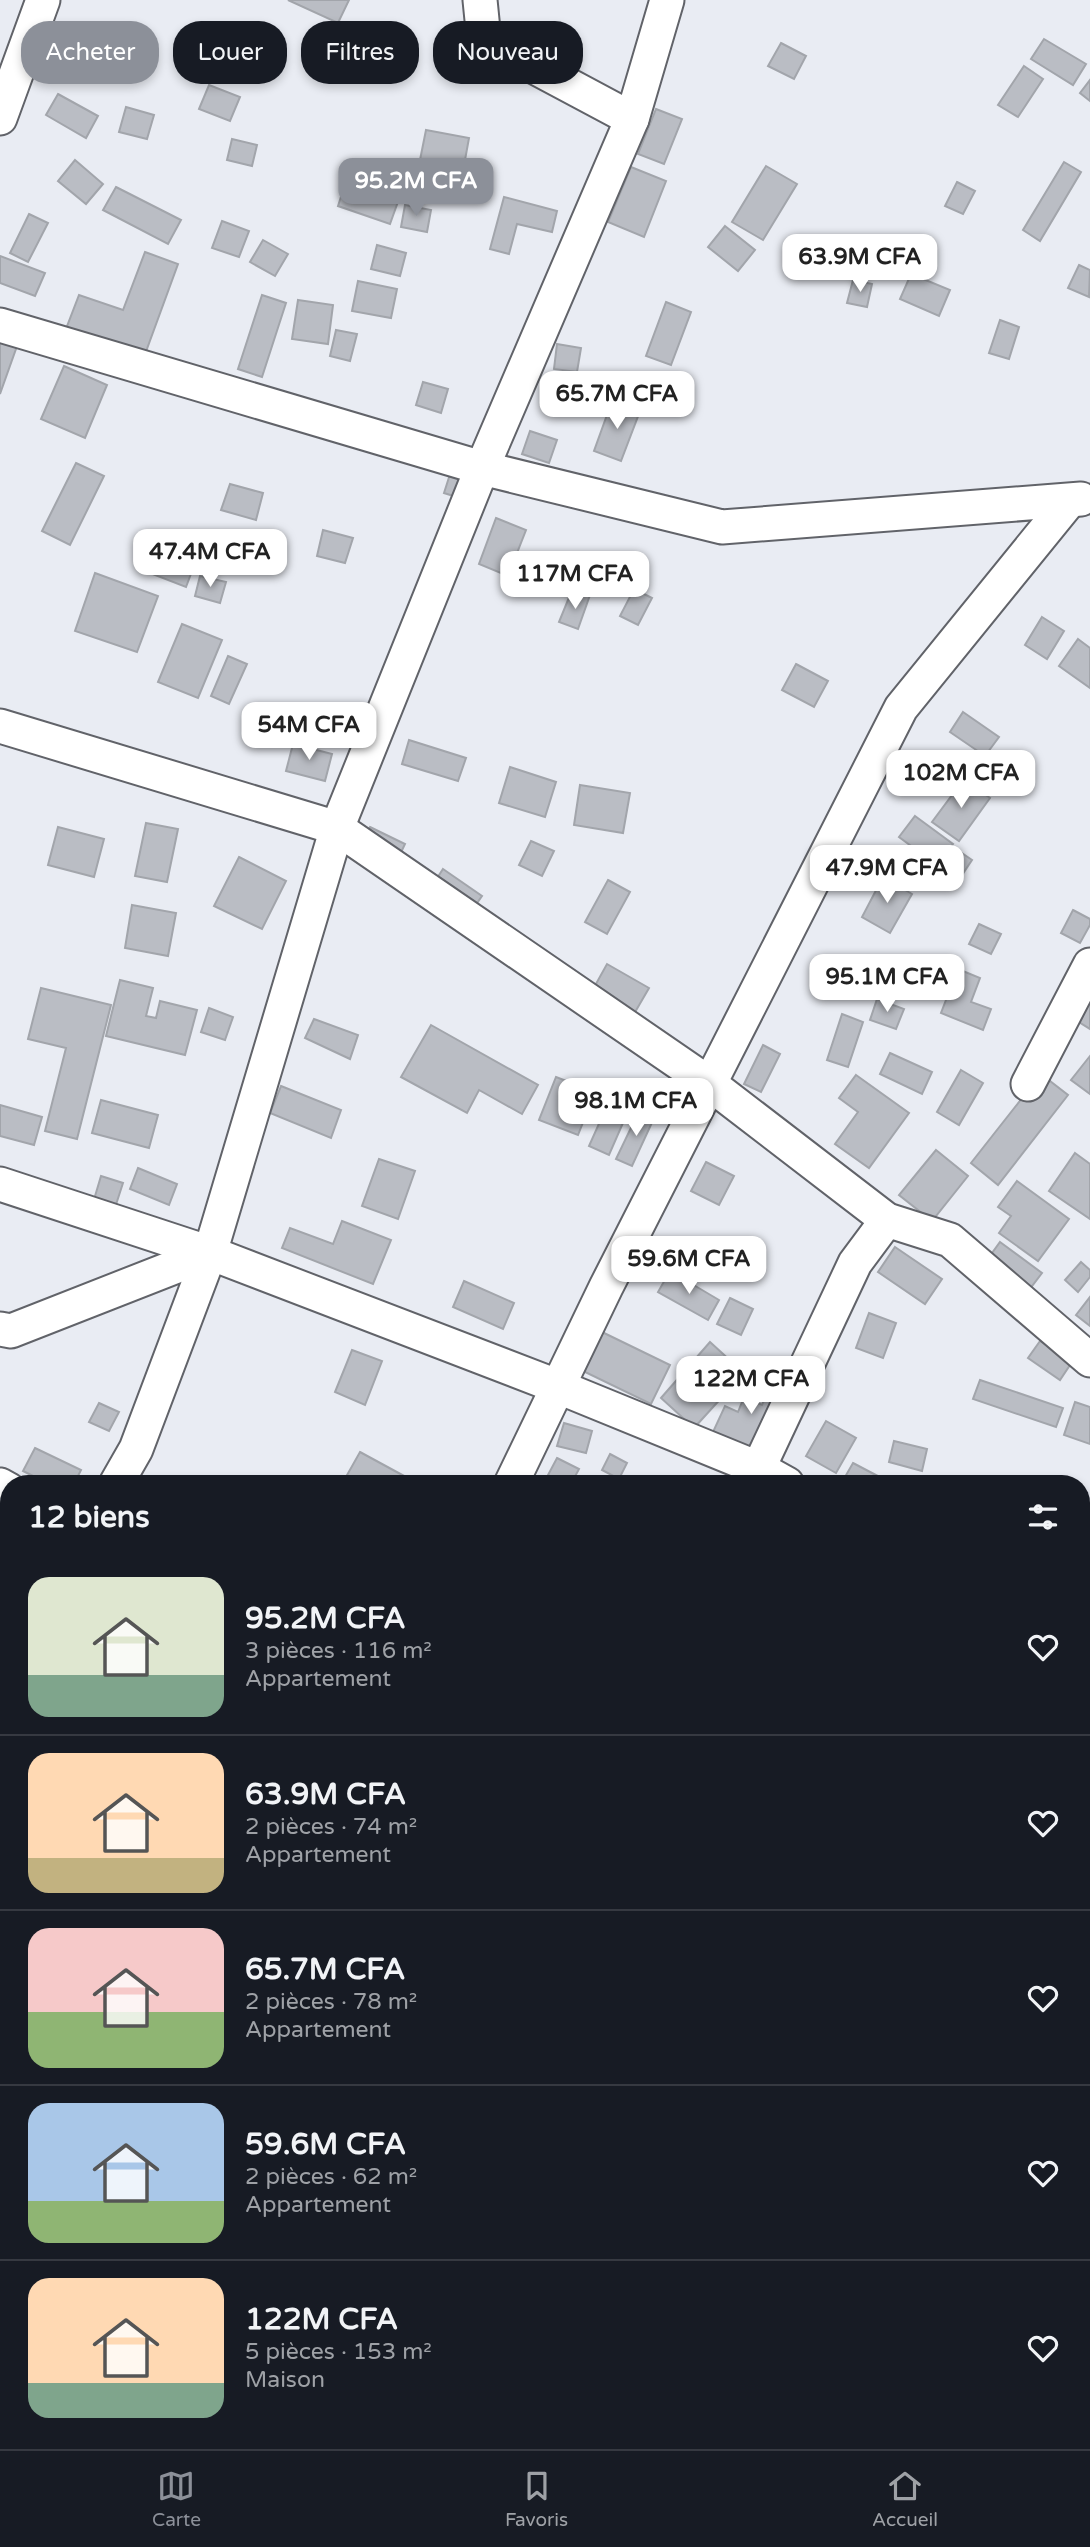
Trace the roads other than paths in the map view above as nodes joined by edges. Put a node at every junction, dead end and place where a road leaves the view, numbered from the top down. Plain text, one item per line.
1 (43, 0) edge
2 (480, 0) edge
3 (667, 0) edge
4 (0, 118) edge
5 (632, 119) junction
6 (0, 325) edge
7 (482, 468) junction
8 (1080, 500) edge
9 (0, 726) edge
10 (337, 828) junction
11 (1090, 965) edge
12 (710, 1084) junction
13 (1028, 1084) dead end
14 (0, 1184) edge
15 (887, 1220) junction
16 (210, 1253) junction
17 (0, 1329) edge
18 (1090, 1360) edge
19 (559, 1387) junction
20 (121, 1475) edge
21 (515, 1475) edge
22 (757, 1475) edge
23 (768, 1475) edge

1 - 4 street
2 - 5 street
3 - 5 street
5 - 7 street
6 - 7 street
7 - 8 street
7 - 10 street
8 - 12 street
9 - 10 street
10 - 12 street
10 - 16 street
11 - 13 street
12 - 15 street
12 - 19 street
14 - 16 street
15 - 18 street
15 - 23 street
16 - 17 street
16 - 19 street
16 - 20 street
19 - 21 street
19 - 22 street

